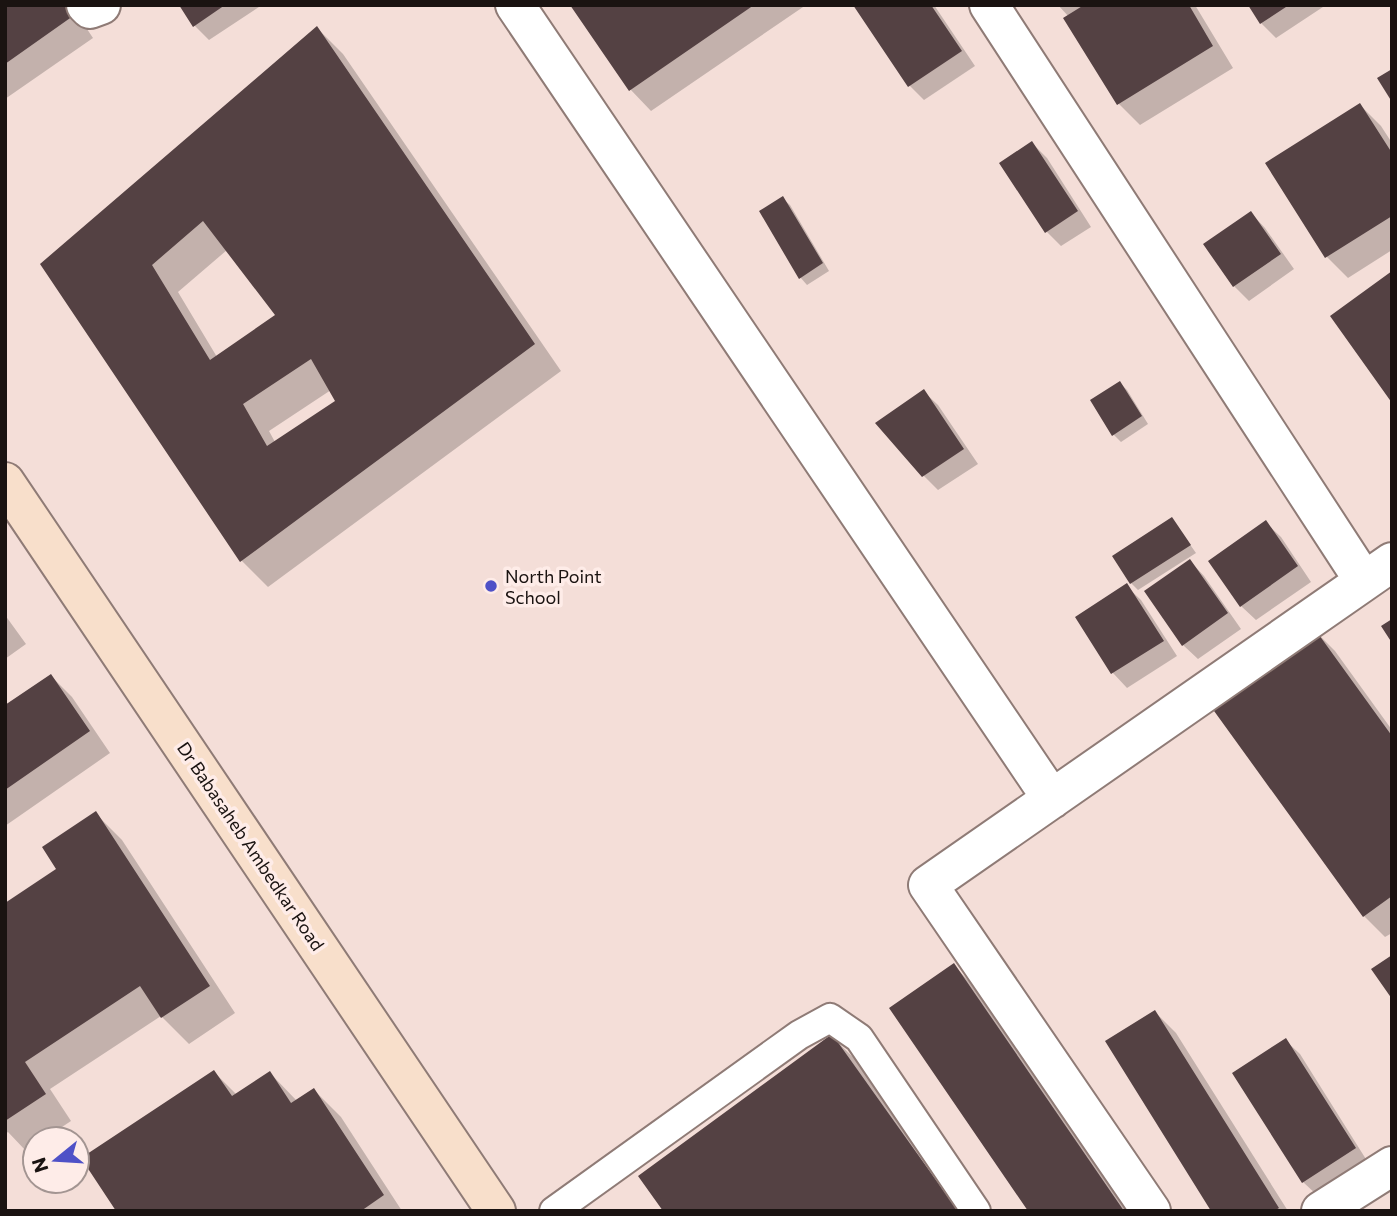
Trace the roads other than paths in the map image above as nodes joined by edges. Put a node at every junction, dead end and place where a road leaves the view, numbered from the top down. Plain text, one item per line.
1 (86, 5) edge
2 (102, 5) edge
3 (515, 5) edge
4 (989, 5) edge
5 (5, 482) edge
6 (1378, 571) edge
7 (1052, 799) junction
8 (1392, 1166) edge
9 (496, 1211) edge
10 (554, 1211) edge
11 (976, 1211) edge
12 (1151, 1211) edge
13 (1321, 1211) edge

1 - 2 street
3 - 7 street
4 - 6 street
5 - 9 street, Dr Babasaheb Ambedkar Road
6 - 7 street
7 - 12 street
8 - 13 street
10 - 11 lane

